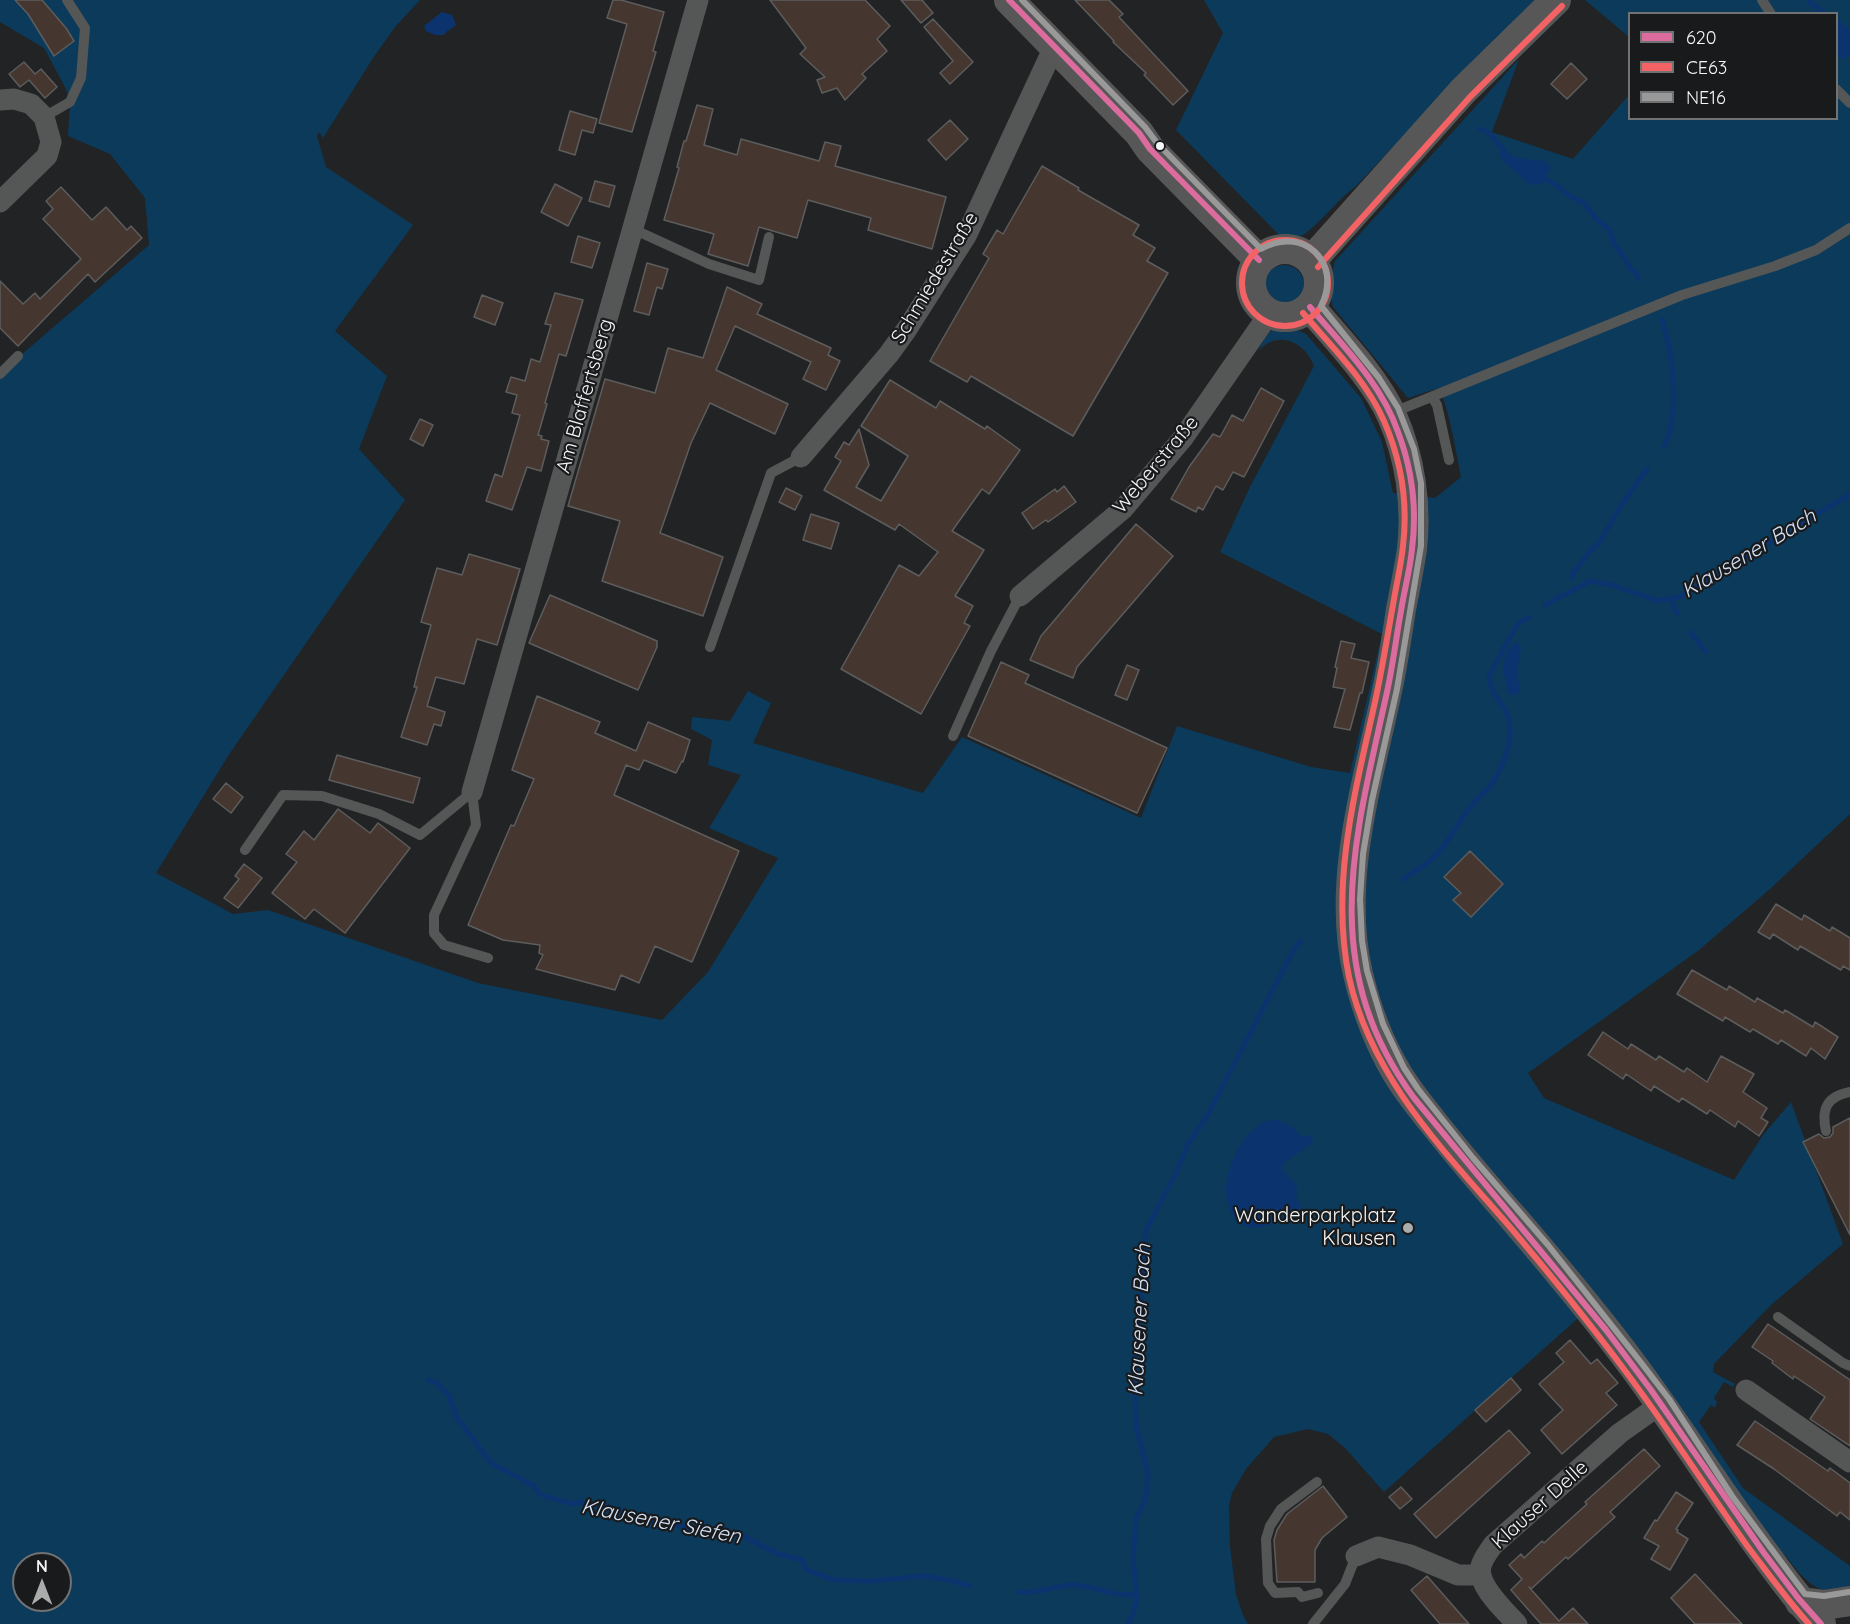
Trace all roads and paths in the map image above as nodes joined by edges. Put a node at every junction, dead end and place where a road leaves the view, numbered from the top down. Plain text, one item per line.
1 (67, 0) edge
2 (699, 0) edge
3 (1009, 0) edge
4 (1556, 0) edge
5 (1054, 47) junction
6 (1838, 91) edge
7 (0, 100) edge
8 (1850, 103) edge
9 (44, 117) junction
10 (0, 202) edge
11 (1850, 228) edge
12 (633, 229) junction
13 (769, 237) dead end
14 (1259, 260) junction
15 (1311, 261) junction
16 (1310, 308) junction
17 (1269, 314) junction
18 (18, 356) dead end
19 (0, 374) edge
20 (1432, 397) junction
21 (1390, 413) junction
22 (801, 457) joint
23 (1449, 460) dead end
24 (1020, 596) joint
25 (710, 647) dead end
26 (953, 736) dead end
27 (472, 792) junction
28 (244, 850) dead end
29 (488, 957) dead end
30 (1850, 1092) edge
31 (1826, 1131) dead end
32 (1778, 1317) dead end
33 (1850, 1365) edge
34 (1746, 1390) dead end
35 (1661, 1404) junction
36 (1850, 1462) edge
37 (1317, 1482) dead end
38 (1356, 1556) joint
39 (1480, 1575) junction
40 (1318, 1593) dead end
41 (1850, 1601) edge
42 (1812, 1617) edge
43 (1313, 1624) edge
44 (1517, 1624) edge

1 - 9 lane
2 - 12 street, Am Blaffertsberg
3 - 5 main road
4 - 15 main road
5 - 14 main road
5 - 22 street, Schmiedestraße
6 - 8 lane
7 - 9 street
9 - 10 street
11 - 20 lane
12 - 13 lane
12 - 27 street, Am Blaffertsberg
14 - 15 main road
14 - 17 main road
15 - 16 main road
16 - 17 main road
16 - 21 main road
17 - 24 street, Weberstraße
18 - 19 lane
20 - 21 lane
20 - 23 lane
21 - 35 main road
22 - 25 lane
24 - 26 lane
27 - 28 lane
27 - 29 lane
30 - 31 lane
32 - 33 lane
34 - 36 street
35 - 39 street, Klauser Delle
35 - 42 main road
37 - 40 lane
38 - 39 street
38 - 43 lane
39 - 44 street
41 - 42 main road

